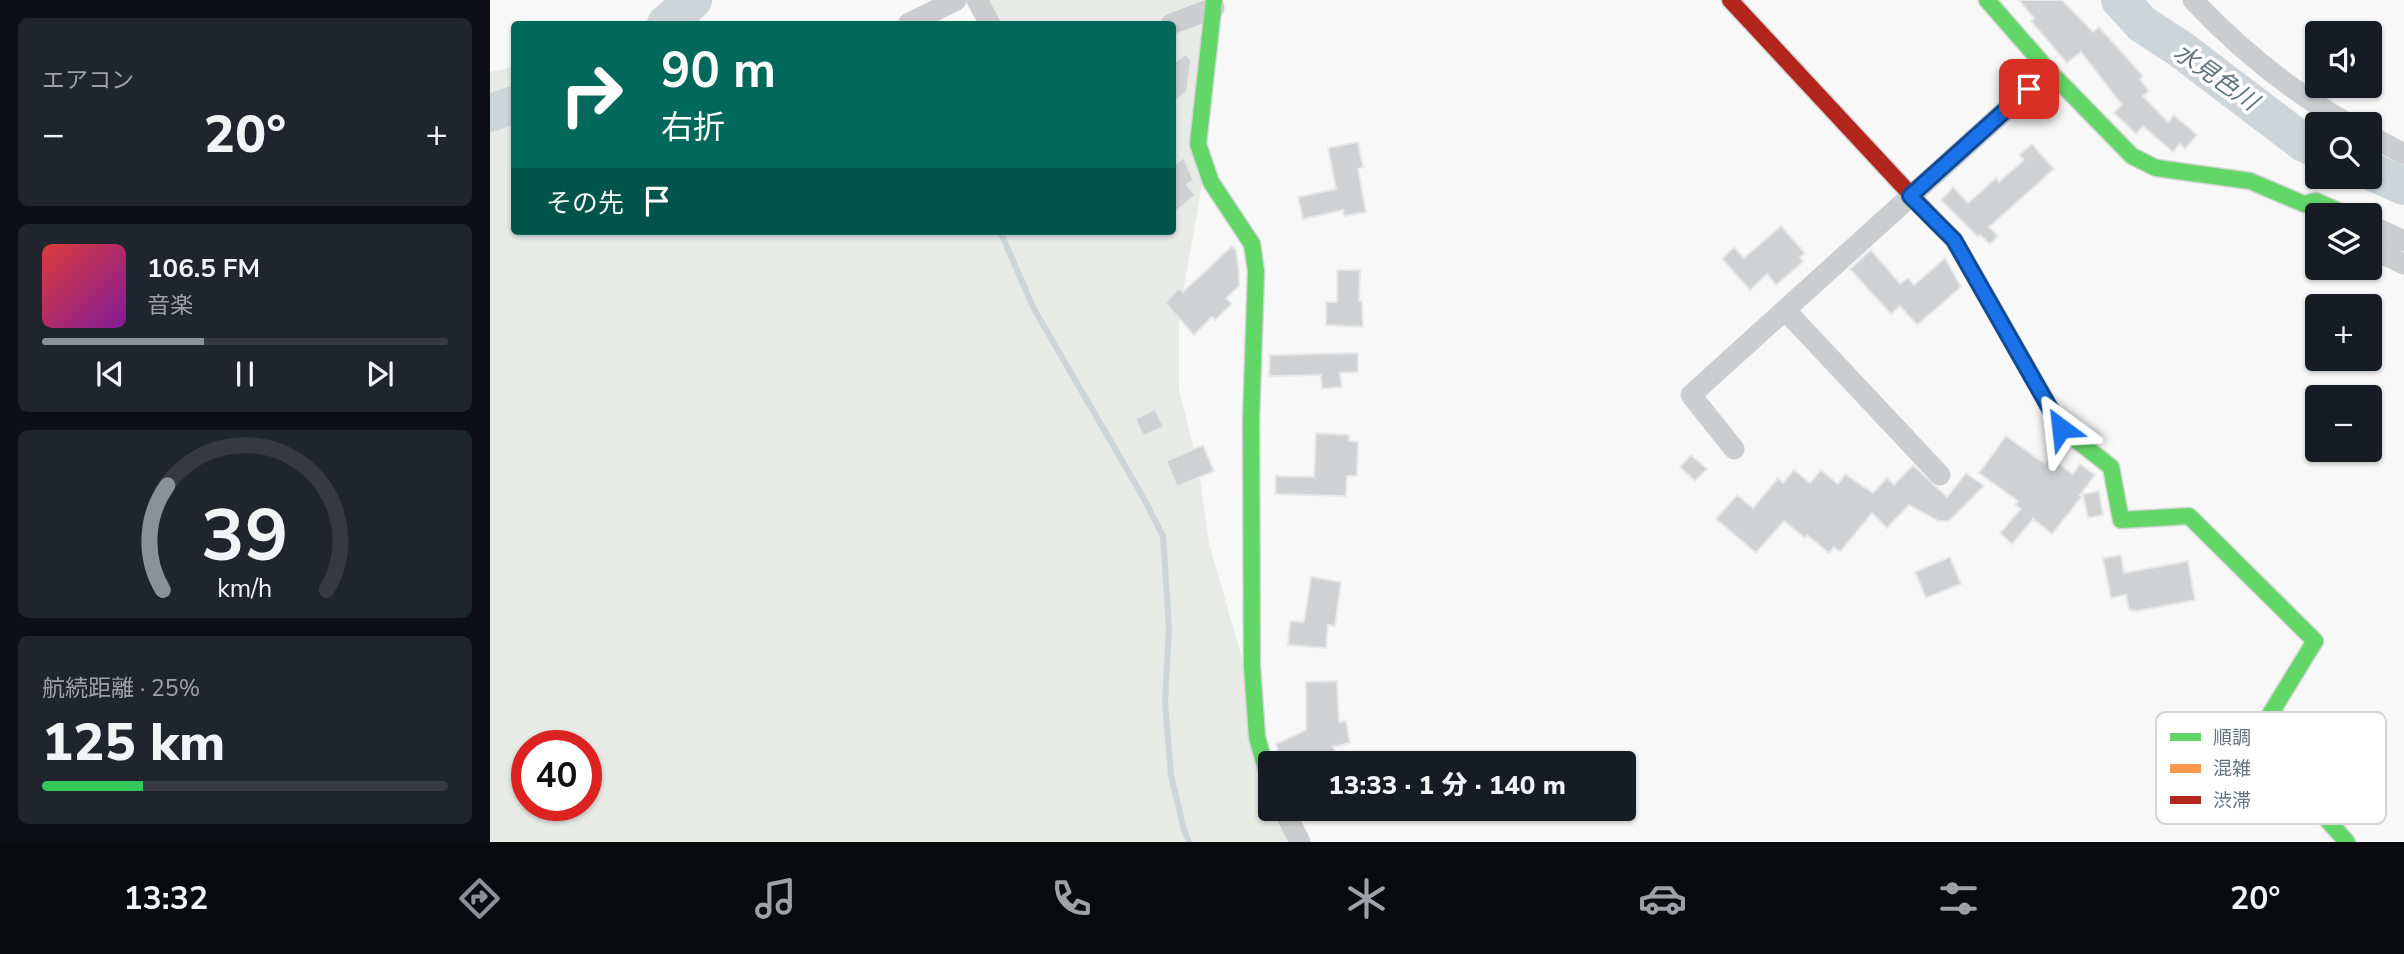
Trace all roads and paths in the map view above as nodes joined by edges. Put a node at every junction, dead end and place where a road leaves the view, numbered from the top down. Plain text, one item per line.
1 (956, 0) edge
2 (977, 0) edge
3 (1730, 0) edge
4 (1987, 0) edge
5 (2193, 0) edge
6 (1214, 4) edge
7 (914, 21) edge
8 (988, 21) edge
9 (1176, 22) edge
10 (2049, 71) junction
11 (2330, 112) edge
12 (2382, 142) edge
13 (2404, 154) edge
14 (1910, 196) junction
15 (2305, 207) edge
16 (2382, 231) edge
17 (2404, 242) edge
18 (2382, 254) edge
19 (2404, 264) edge
20 (1786, 311) junction
21 (1734, 449) dead end
22 (1940, 475) dead end
23 (2271, 712) edge
24 (1261, 751) edge
25 (1290, 821) edge
26 (2331, 824) edge
27 (1300, 842) edge
28 (2347, 842) edge

1 - 7 street
2 - 8 street
3 - 14 street
4 - 10 street
5 - 11 street
6 - 9 street
6 - 24 street
10 - 14 street
10 - 15 street
12 - 13 street
14 - 20 street
14 - 23 street
16 - 17 street
18 - 19 street
20 - 21 street
20 - 22 street
25 - 27 street
26 - 28 street

